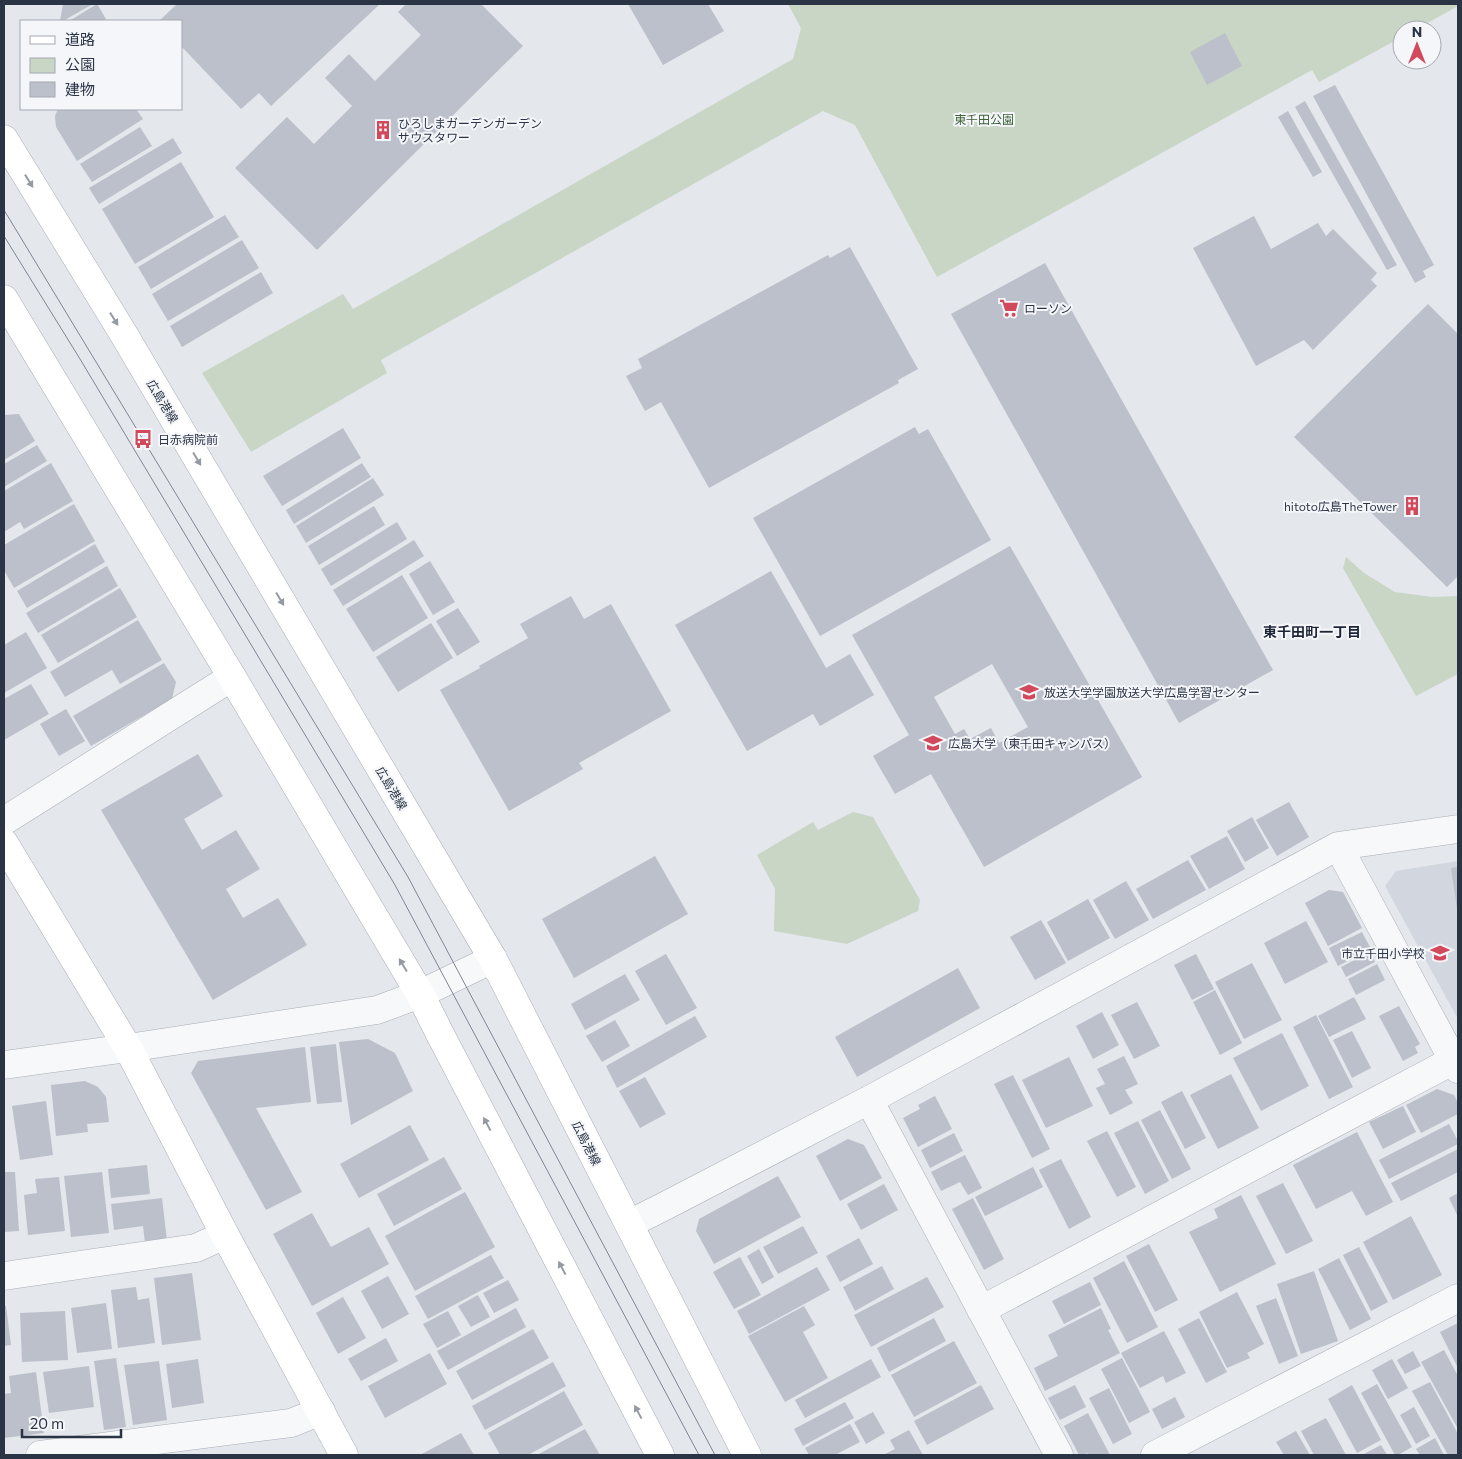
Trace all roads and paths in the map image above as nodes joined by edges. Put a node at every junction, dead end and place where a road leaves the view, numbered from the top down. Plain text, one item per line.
1 (4, 139) edge
2 (4, 299) edge
3 (232, 677) junction
4 (4, 821) edge
5 (1458, 829) edge
6 (4, 843) edge
7 (1338, 846) junction
8 (493, 958) junction
9 (420, 994) junction
10 (128, 1048) junction
11 (4, 1065) edge
12 (1456, 1065) edge
13 (869, 1100) junction
14 (629, 1224) junction
15 (225, 1235) junction
16 (4, 1276) edge
17 (1458, 1298) edge
18 (981, 1310) junction
19 (321, 1411) junction
20 (40, 1455) edge
21 (344, 1455) edge
22 (660, 1455) edge
23 (747, 1455) edge
24 (1059, 1455) edge
25 (1155, 1455) edge

1 -> 8 main road, 広島港線
2 - 3 main road
3 - 4 street
9 -> 3 main road
5 - 7 street
6 - 10 main road
7 - 12 street
7 - 13 street
8 - 9 street
8 - 14 main road, 広島港線
9 - 10 street
22 -> 9 main road
10 - 11 street
10 - 15 main road
12 - 18 street
13 - 14 street
13 - 18 street
14 - 23 main road, 広島港線
15 - 16 street
15 - 19 main road
17 - 25 street
18 - 24 street
19 - 20 street
19 - 21 main road

